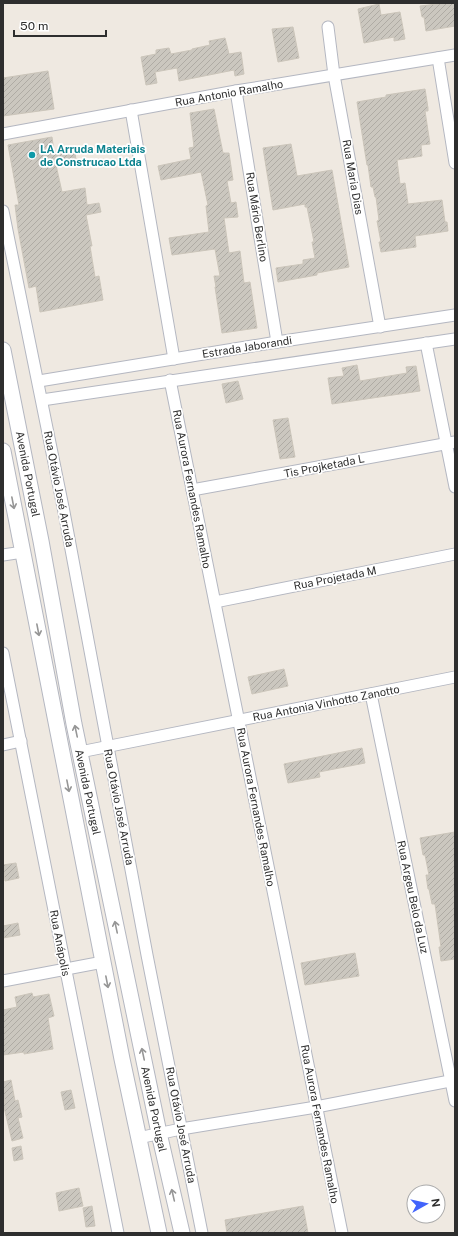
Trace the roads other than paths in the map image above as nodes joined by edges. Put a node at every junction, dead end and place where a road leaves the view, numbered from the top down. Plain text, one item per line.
1 (328, 27) dead end
2 (455, 55) edge
3 (438, 58) junction
4 (334, 75) junction
5 (236, 91) junction
6 (132, 110) junction
7 (3, 134) edge
8 (455, 163) edge
9 (3, 211) edge
10 (455, 315) edge
11 (380, 327) junction
12 (455, 339) edge
13 (278, 342) junction
14 (426, 343) junction
15 (3, 350) edge
16 (174, 359) junction
17 (170, 380) junction
18 (38, 381) junction
19 (42, 400) junction
20 (450, 442) edge
21 (3, 451) edge
22 (455, 487) edge
23 (192, 490) junction
24 (23, 552) junction
25 (3, 554) edge
26 (455, 554) edge
27 (215, 602) junction
28 (3, 653) edge
29 (455, 677) edge
30 (372, 694) junction
31 (239, 720) junction
32 (21, 741) junction
33 (3, 745) edge
34 (108, 746) junction
35 (80, 752) junction
36 (103, 962) junction
37 (66, 969) junction
38 (3, 981) edge
39 (453, 1080) edge
40 (455, 1101) edge
41 (316, 1107) junction
42 (181, 1129) junction
43 (159, 1133) junction
44 (138, 1138) junction
45 (118, 1233) edge
46 (159, 1233) edge
47 (182, 1233) edge
48 (202, 1233) edge
49 (342, 1233) edge

1 - 4 street, Rua Maria Dias
2 - 3 street, Rua Antonio Ramalho
3 - 4 street, Rua Antonio Ramalho
3 - 8 street
4 - 5 street, Rua Antonio Ramalho
4 - 11 street, Rua Maria Dias
5 - 6 street, Rua Antonio Ramalho
5 - 13 street, Rua Mário Berlino
6 - 7 street, Rua Antonio Ramalho
6 - 16 street
9 - 18 street, Rua Otávio José Arruda
10 - 11 street, Estrada Jaborandi
11 - 13 street, Estrada Jaborandi
12 - 14 street
13 - 16 street, Estrada Jaborandi
14 - 17 street
14 - 20 street
35 -> 15 main road, Avenida Portugal
16 - 18 street, Estrada Jaborandi
17 - 19 street
17 - 23 street, Rua Aurora Fernandes Ramalho
18 - 19 street, Rua Otávio José Arruda
19 - 34 street, Rua Otávio José Arruda
20 - 22 street
20 - 23 street, Tis Projketada L
21 -> 24 main road, Avenida Portugal
23 - 27 street, Rua Aurora Fernandes Ramalho
24 - 25 street
24 -> 36 main road, Avenida Portugal
26 - 27 street, Rua Projetada M
27 - 31 street, Rua Aurora Fernandes Ramalho
28 - 32 street, Rua Anápolis
29 - 30 street, Rua Antonia Vinhotto Zanotto
30 - 31 street, Rua Antonia Vinhotto Zanotto
30 - 39 street, Rua Argeu Belo da Luz
31 - 34 street, Rua Antonia Vinhotto Zanotto
31 - 41 street, Rua Aurora Fernandes Ramalho
32 - 33 street
32 - 37 street, Rua Anápolis
34 - 35 street, Rua Antonia Vinhotto Zanotto
34 - 42 street, Rua Otávio José Arruda
43 -> 35 main road, Avenida Portugal
36 - 37 street
36 -> 44 main road, Avenida Portugal
37 - 38 street
37 - 45 street, Rua Anápolis
39 - 40 street, Rua Argeu Belo da Luz
39 - 41 street
41 - 42 street
41 - 49 street, Rua Aurora Fernandes Ramalho
42 - 43 street
42 - 48 street, Rua Otávio José Arruda
43 - 44 street
47 -> 43 main road, Avenida Portugal
44 - 46 main road, Avenida Portugal

